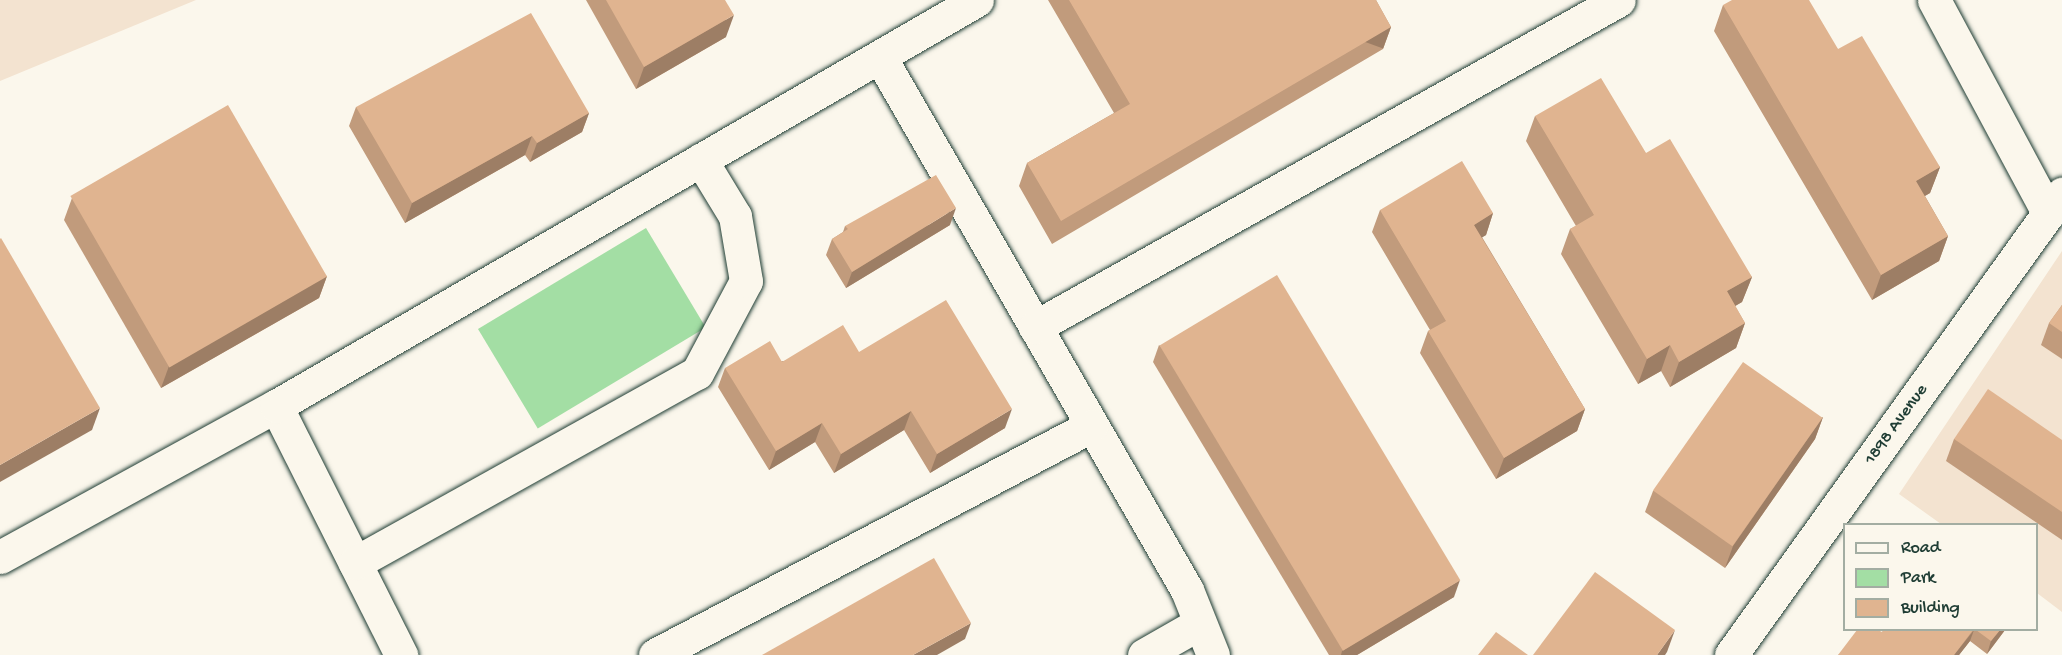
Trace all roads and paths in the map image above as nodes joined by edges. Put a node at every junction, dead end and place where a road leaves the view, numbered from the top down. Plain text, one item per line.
1 (977, 0) edge
2 (1619, 0) edge
3 (1934, 0) edge
4 (880, 57) junction
5 (701, 160) junction
6 (2055, 204) edge
7 (1035, 327) junction
8 (276, 406) junction
9 (1092, 426) junction
10 (0, 557) edge
11 (355, 563) junction
12 (1200, 623) junction
13 (401, 655) edge
14 (655, 655) edge
15 (1144, 655) edge
16 (1213, 655) edge
17 (1731, 655) edge

1 - 4 street
2 - 7 street
3 - 6 street
4 - 5 street
4 - 7 street
5 - 8 street
5 - 11 street
6 - 17 street, 1898 Avenue
7 - 9 street
8 - 10 street
8 - 11 street
9 - 12 street
9 - 14 street
11 - 13 street
12 - 15 street
12 - 16 street

